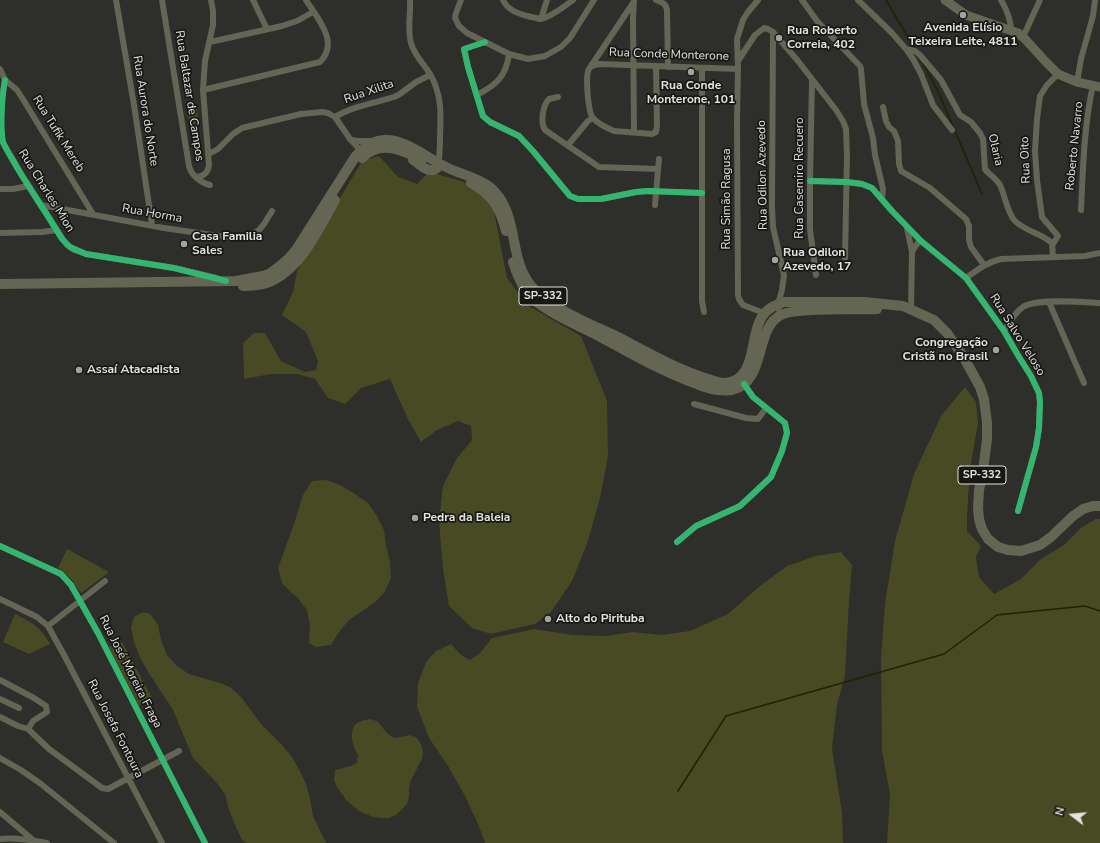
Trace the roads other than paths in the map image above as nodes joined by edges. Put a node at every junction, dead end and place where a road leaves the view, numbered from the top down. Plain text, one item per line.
1 (116, 0) edge
2 (162, 0) edge
3 (211, 0) edge
4 (253, 0) edge
5 (306, 0) edge
6 (410, 0) edge
7 (461, 0) edge
8 (503, 0) edge
9 (547, 0) edge
10 (573, 0) edge
11 (594, 0) edge
12 (656, 0) edge
13 (758, 0) edge
14 (802, 0) edge
15 (858, 0) edge
16 (945, 0) edge
17 (1001, 0) edge
18 (1040, 0) edge
19 (1095, 0) edge
20 (634, 1) edge
21 (313, 12) junction
22 (541, 19) junction
23 (267, 29) junction
24 (1011, 31) junction
25 (773, 32) junction
26 (1023, 37) junction
27 (210, 42) junction
28 (485, 42) junction
29 (906, 49) junction
30 (509, 54) junction
31 (738, 62) junction
32 (591, 66) junction
33 (634, 66) junction
34 (656, 66) junction
35 (668, 67) junction
36 (702, 68) junction
37 (0, 69) edge
38 (738, 69) junction
39 (1058, 74) junction
40 (430, 75) junction
41 (5, 80) junction
42 (812, 80) junction
43 (1078, 82) junction
44 (1097, 86) edge
45 (203, 90) junction
46 (476, 95) junction
47 (1, 97) edge
48 (558, 97) dead end
49 (883, 107) dead end
50 (334, 116) junction
51 (593, 118) junction
52 (952, 130) dead end
53 (634, 132) junction
54 (350, 139) junction
55 (379, 140) junction
56 (1, 141) edge
57 (568, 145) junction
58 (363, 152) junction
59 (209, 154) junction
60 (659, 159) dead end
61 (438, 166) junction
62 (658, 169) junction
63 (197, 177) junction
64 (810, 181) junction
65 (847, 182) junction
66 (210, 185) dead end
67 (28, 186) junction
68 (0, 189) edge
69 (657, 191) junction
70 (702, 193) junction
71 (882, 199) junction
72 (41, 205) junction
73 (656, 205) dead end
74 (1081, 210) dead end
75 (272, 212) dead end
76 (93, 214) junction
77 (152, 225) junction
78 (907, 228) junction
79 (57, 230) junction
80 (0, 233) edge
81 (921, 241) junction
82 (1052, 244) junction
83 (912, 252) junction
84 (1100, 253) edge
85 (845, 258) dead end
86 (1053, 258) junction
87 (984, 265) junction
88 (816, 275) dead end
89 (205, 278) junction
90 (966, 278) junction
91 (0, 284) edge
92 (0, 290) edge
93 (1049, 302) junction
94 (1100, 303) edge
95 (778, 304) junction
96 (911, 310) junction
97 (704, 312) dead end
98 (764, 313) junction
99 (780, 315) junction
100 (1004, 331) junction
101 (763, 342) junction
102 (1084, 383) dead end
103 (744, 384) junction
104 (694, 404) dead end
105 (766, 408) junction
106 (1100, 506) edge
107 (1018, 511) dead end
108 (677, 542) dead end
109 (0, 546) edge
110 (105, 581) dead end
111 (0, 599) edge
112 (80, 600) junction
113 (48, 626) junction
114 (0, 680) edge
115 (0, 699) edge
116 (19, 708) dead end
117 (0, 717) edge
118 (28, 729) junction
119 (179, 751) dead end
120 (0, 758) edge
121 (163, 760) junction
122 (127, 778) junction
123 (0, 812) edge
124 (0, 839) edge
125 (33, 840) junction
126 (47, 843) edge
127 (114, 843) edge
128 (162, 843) edge
129 (205, 843) edge

1 - 77 street, Rua Aurora do Norte
2 - 63 street, Rua Baltazar de Campos
3 - 27 street
4 - 23 street
5 - 21 street
6 - 40 street
7 - 28 street
8 - 22 street
9 - 22 street
10 - 22 street
11 - 30 street
12 - 35 street
13 - 31 street, Rua Simão Ragusa
14 - 71 street
15 - 29 street
16 - 24 main road
17 - 24 street
18 - 26 street
19 - 43 street
20 - 32 street
20 - 33 street
21 - 23 street
21 - 45 street
23 - 27 street
24 - 26 main road
25 - 31 street
25 - 42 street
25 - 95 street, Rua Odilon Azevedo
26 - 39 main road
27 - 45 street
28 - 30 street
28 - 46 street
29 - 52 street
29 - 82 street, Olaria
30 - 46 street
31 - 38 street, Rua Simão Ragusa
32 - 33 street, Rua Conde Monterone
32 - 51 street
33 - 34 street, Rua Conde Monterone
33 - 53 street
34 - 35 street, Rua Conde Monterone
34 - 53 street
35 - 36 street, Rua Conde Monterone
36 - 38 street, Rua Conde Monterone
36 - 70 street
37 - 41 street, Rua Tufik Mereb
38 - 98 street, Rua Simão Ragusa
39 - 43 main road
39 - 82 street, Rua Oito
40 - 50 street, Rua Xilita
40 - 61 street
41 - 47 street, Rua Charles Mion
41 - 76 street, Rua Tufik Mereb
42 - 64 street, Rua Casemiro Recuero
42 - 65 street
43 - 44 main road
44 - 74 street, Roberto Navarro
45 - 59 street
46 - 69 street
47 - 56 street, Rua Charles Mion
48 - 57 street
49 - 87 street
50 - 54 street
50 - 59 street
51 - 53 street
51 - 57 street
54 - 55 street
54 - 58 street
55 - 58 main road
55 - 61 main road, SP-332
56 - 67 street, Rua Charles Mion
57 - 62 street
58 - 61 main road
58 - 89 main road
58 - 92 main road
59 - 63 street
60 - 62 street
61 - 98 main road, SP-332
61 - 103 main road, SP-332
62 - 69 street
63 - 66 street, Rua Baltazar de Campos
64 - 65 street, Rua Salvo Veloso
64 - 88 street, Rua Casemiro Recuero
65 - 71 street, Rua Salvo Veloso
65 - 85 street
67 - 68 street
67 - 72 street, Rua Charles Mion
69 - 70 street
69 - 73 street
70 - 97 street
71 - 78 street, Rua Salvo Veloso
72 - 76 street, Rua Horma
72 - 79 street, Rua Charles Mion
75 - 77 street, Rua Horma
76 - 77 street, Rua Horma
78 - 81 street, Rua Salvo Veloso
78 - 83 street
79 - 80 street
79 - 89 street, Rua Charles Mion
81 - 83 street
81 - 90 street, Rua Salvo Veloso
82 - 86 street
83 - 96 street
84 - 86 street
86 - 87 street
87 - 90 street
89 - 91 main road
90 - 100 street, Rua Salvo Veloso
93 - 94 street
93 - 100 street
93 - 102 street
95 - 96 main road, SP-332
95 - 98 main road, SP-332
95 - 99 street, Rua Odilon Azevedo
96 - 99 main road, SP-332
96 - 106 main road, SP-332
98 - 101 main road
99 - 101 main road
100 - 107 street, Rua Salvo Veloso
101 - 103 main road
103 - 105 street
104 - 105 street
105 - 108 street
109 - 112 street, Rua José Moreira Fraga
110 - 112 street
111 - 113 street
112 - 113 street
112 - 121 street, Rua José Moreira Fraga
113 - 122 street, Rua Josefa Fontoura
114 - 118 street
115 - 116 street
117 - 118 street
118 - 122 street
119 - 121 street
120 - 127 street
121 - 122 street
121 - 129 street, Rua José Moreira Fraga
122 - 128 street, Rua Josefa Fontoura
123 - 125 street
124 - 125 street
125 - 126 street

